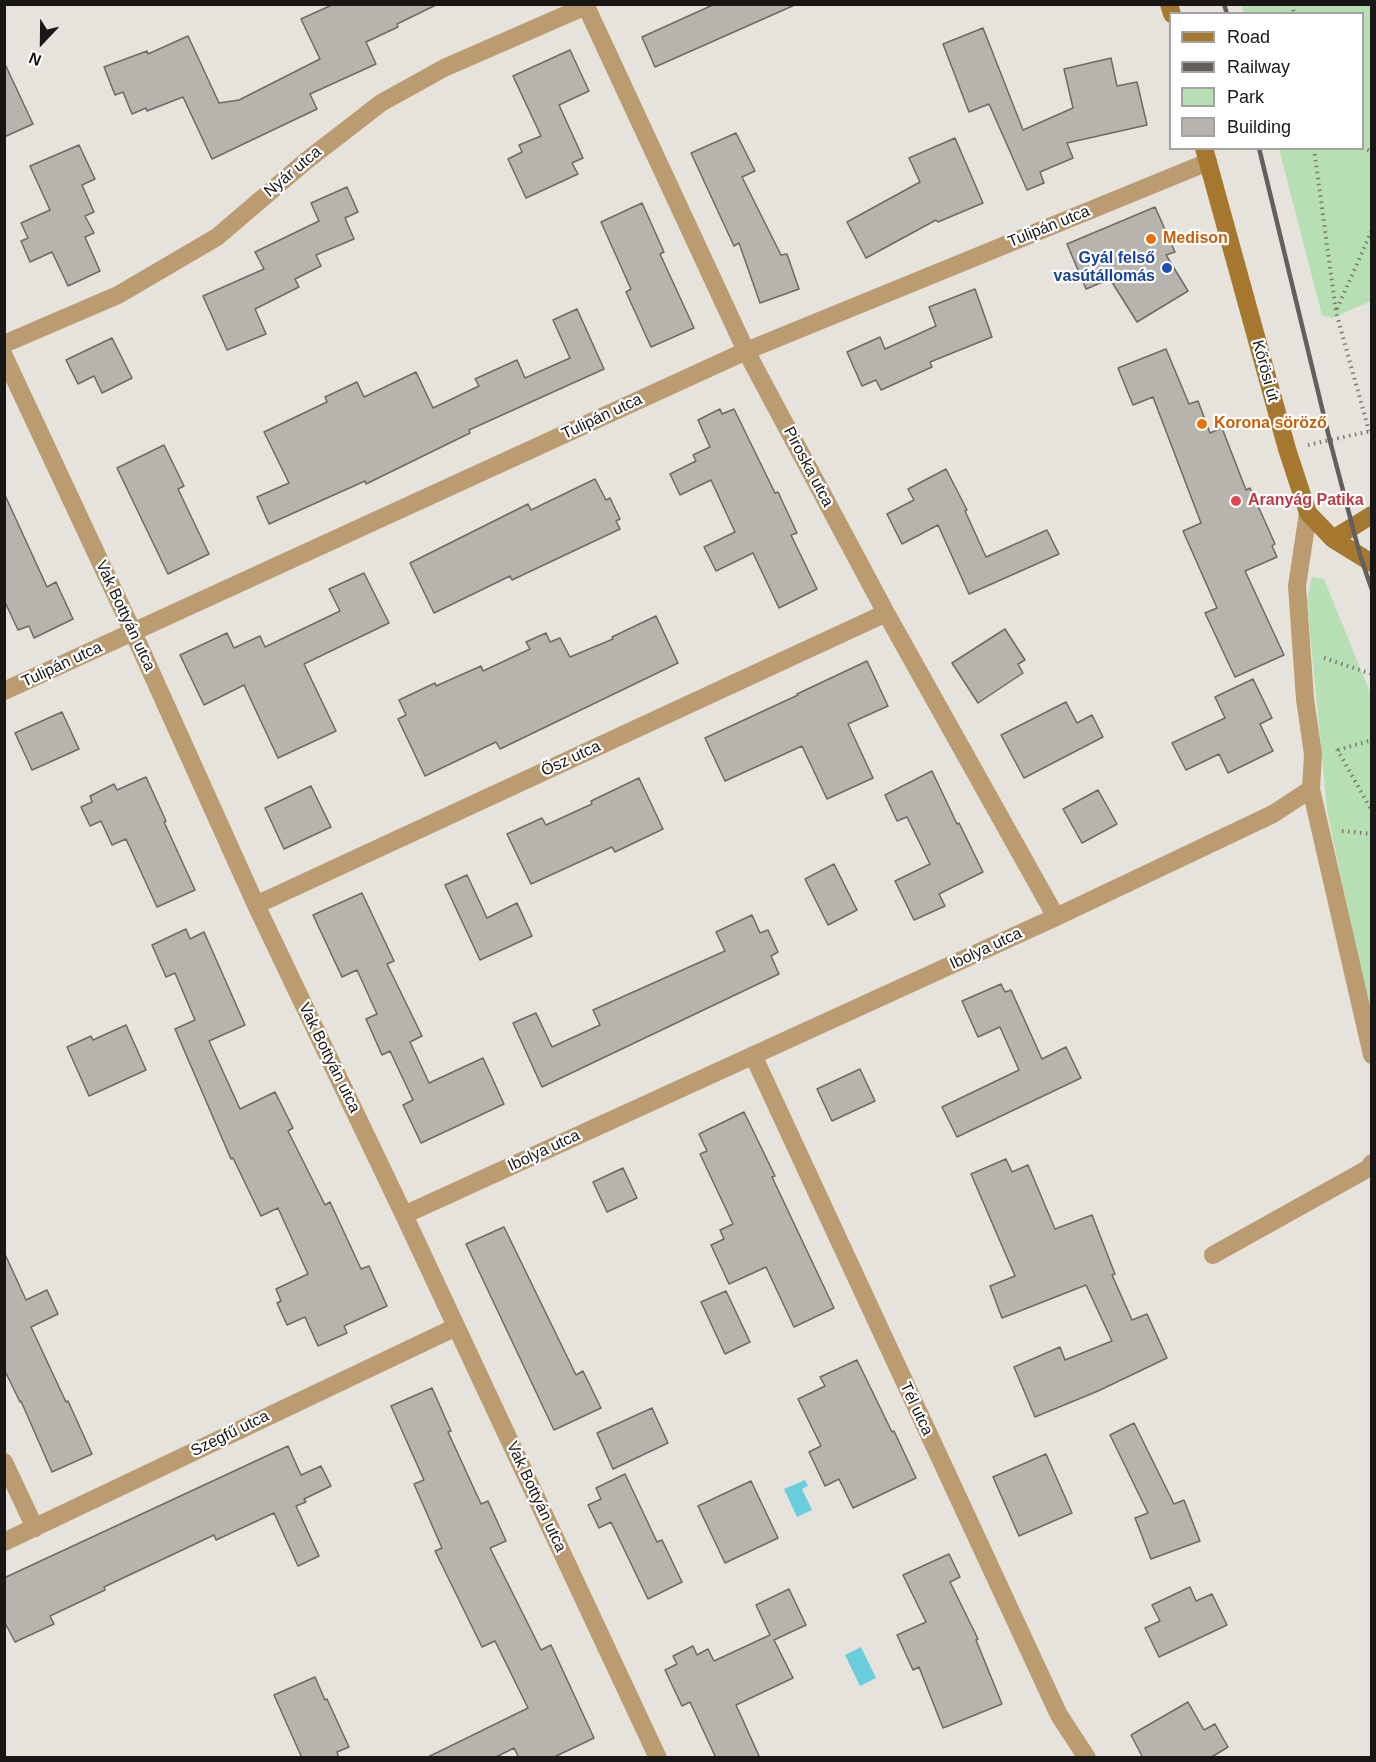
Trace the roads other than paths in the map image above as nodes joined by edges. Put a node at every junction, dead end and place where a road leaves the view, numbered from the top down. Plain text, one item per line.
1 (585, 5) edge
2 (1206, 155) edge
3 (4, 344) edge
4 (746, 351) junction
5 (4, 356) edge
6 (1308, 513) junction
7 (1371, 515) edge
8 (1333, 539) junction
9 (1371, 563) edge
10 (886, 613) junction
11 (133, 632) junction
12 (4, 691) edge
13 (1311, 789) junction
14 (256, 905) junction
15 (1056, 917) junction
16 (753, 1055) junction
17 (1371, 1055) edge
18 (1371, 1163) edge
19 (404, 1215) junction
20 (1212, 1255) dead end
21 (456, 1327) junction
22 (4, 1462) edge
23 (35, 1528) junction
24 (4, 1542) edge
25 (658, 1758) edge
26 (1087, 1758) edge

1 - 3 street, Nyár utca
1 - 4 street, Piroska utca
2 - 4 street, Tulipán utca
2 - 6 main road, Kőrösi út
4 - 10 street, Piroska utca
4 - 11 street, Tulipán utca
5 - 11 street, Vak Bottyán utca
6 - 8 main road, Kőrösi út
6 - 13 street
7 - 8 main road
8 - 9 main road, Kőrösi út
10 - 14 street, Ősz utca
10 - 15 street, Piroska utca
11 - 12 street, Tulipán utca
11 - 14 street, Vak Bottyán utca
13 - 15 street, Ibolya utca
13 - 17 street
14 - 19 street, Vak Bottyán utca
15 - 16 street, Ibolya utca
16 - 19 street, Ibolya utca
16 - 26 street, Tél utca
18 - 20 street
19 - 21 street, Vak Bottyán utca
21 - 23 street, Szegfű utca
21 - 25 street, Vak Bottyán utca
22 - 23 street
23 - 24 street, Szegfű utca

